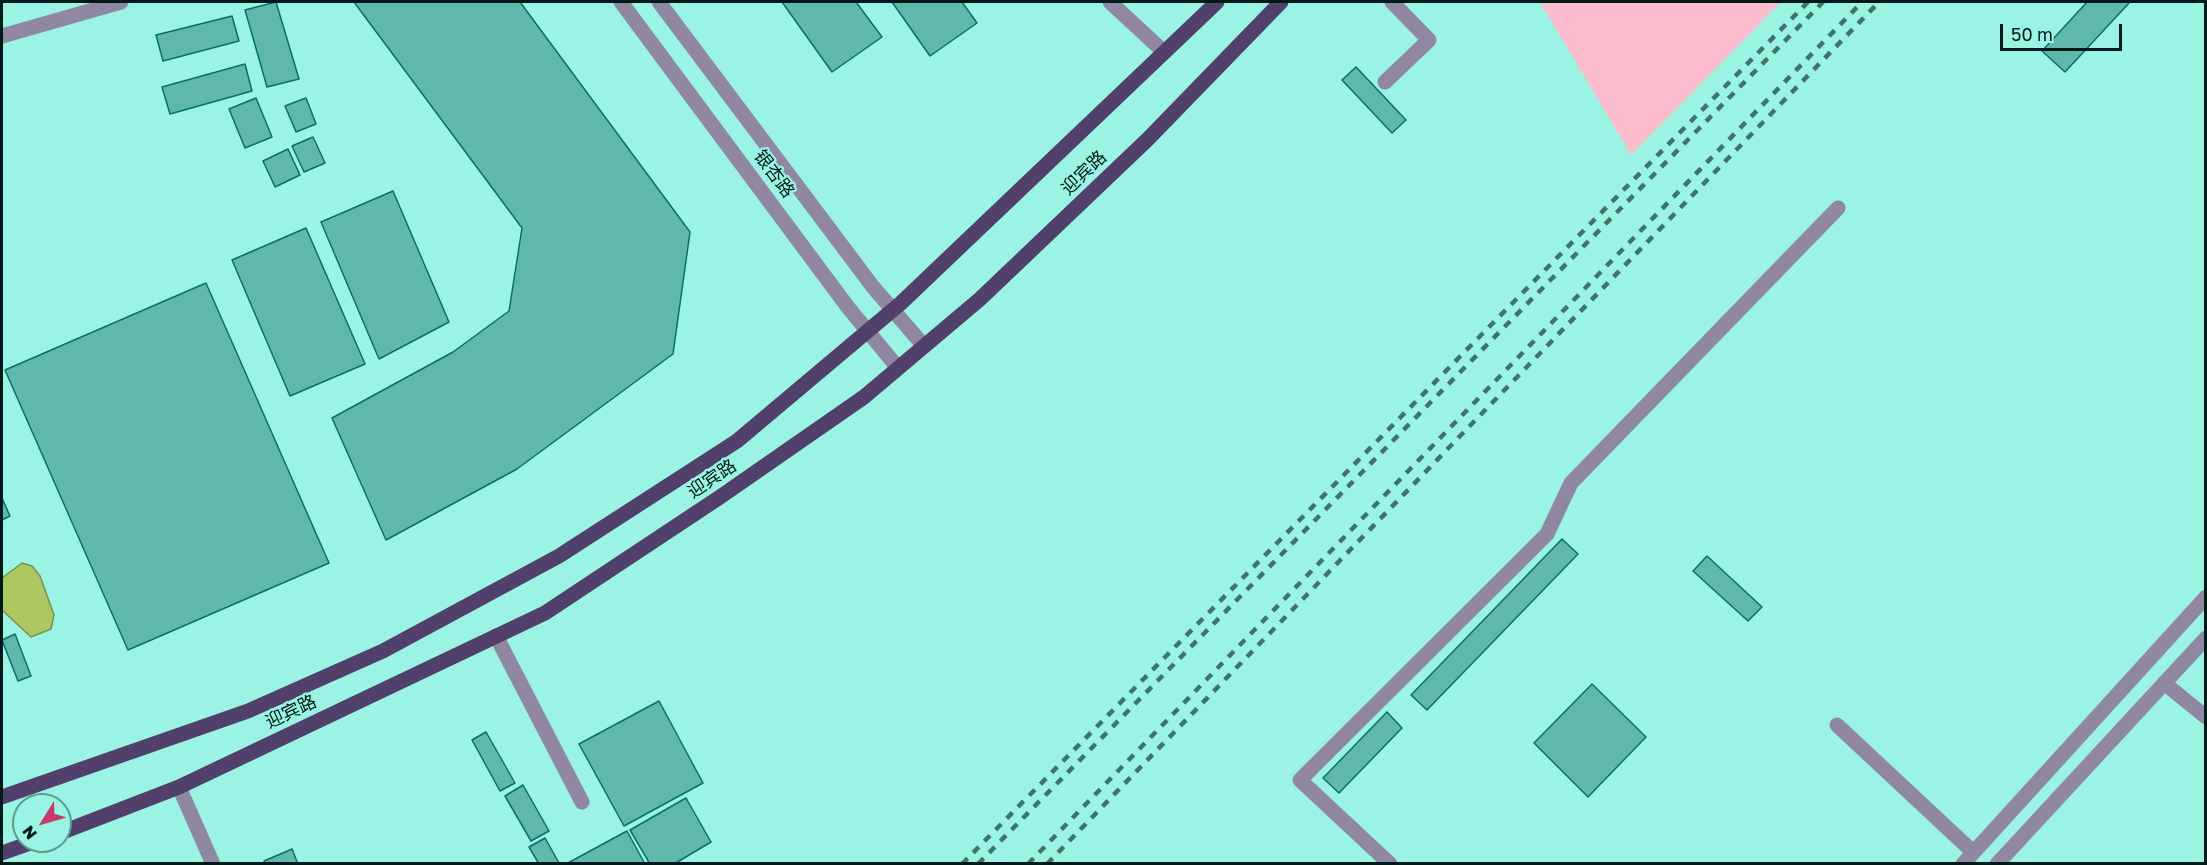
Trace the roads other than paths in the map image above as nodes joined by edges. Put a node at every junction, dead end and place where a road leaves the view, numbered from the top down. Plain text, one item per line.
1 (121, 2) edge
2 (621, 2) edge
3 (659, 2) edge
4 (1110, 2) edge
5 (1217, 2) edge
6 (1281, 2) edge
7 (1392, 2) edge
8 (2, 36) edge
9 (1164, 52) junction
10 (1385, 82) dead end
11 (1838, 208) dead end
12 (893, 310) junction
13 (868, 331) junction
14 (924, 346) junction
15 (898, 368) junction
16 (2205, 597) edge
17 (496, 636) junction
18 (2205, 638) edge
19 (2164, 683) junction
20 (2205, 717) edge
21 (1837, 725) dead end
22 (179, 787) junction
23 (2, 797) edge
24 (582, 802) dead end
25 (72, 828) edge
26 (1968, 858) edge
27 (213, 864) edge
28 (1390, 864) edge
29 (1997, 864) edge

1 - 8 street
2 - 13 street, 银杏路
3 - 12 street, 银杏路
4 - 9 street
5 - 9 main road, 迎宾路
6 - 14 main road, 迎宾路
7 - 10 street
9 - 12 main road, 迎宾路
11 - 28 street
12 - 13 main road, 迎宾路
12 - 14 street, 银杏路
13 - 15 street, 银杏路
13 - 23 main road, 迎宾路
14 - 15 main road, 迎宾路
15 - 17 main road, 迎宾路
16 - 26 street
17 - 22 main road, 迎宾路
17 - 24 street
18 - 19 street
19 - 20 street
19 - 29 street
21 - 26 street
22 - 25 main road, 迎宾路
22 - 27 street

